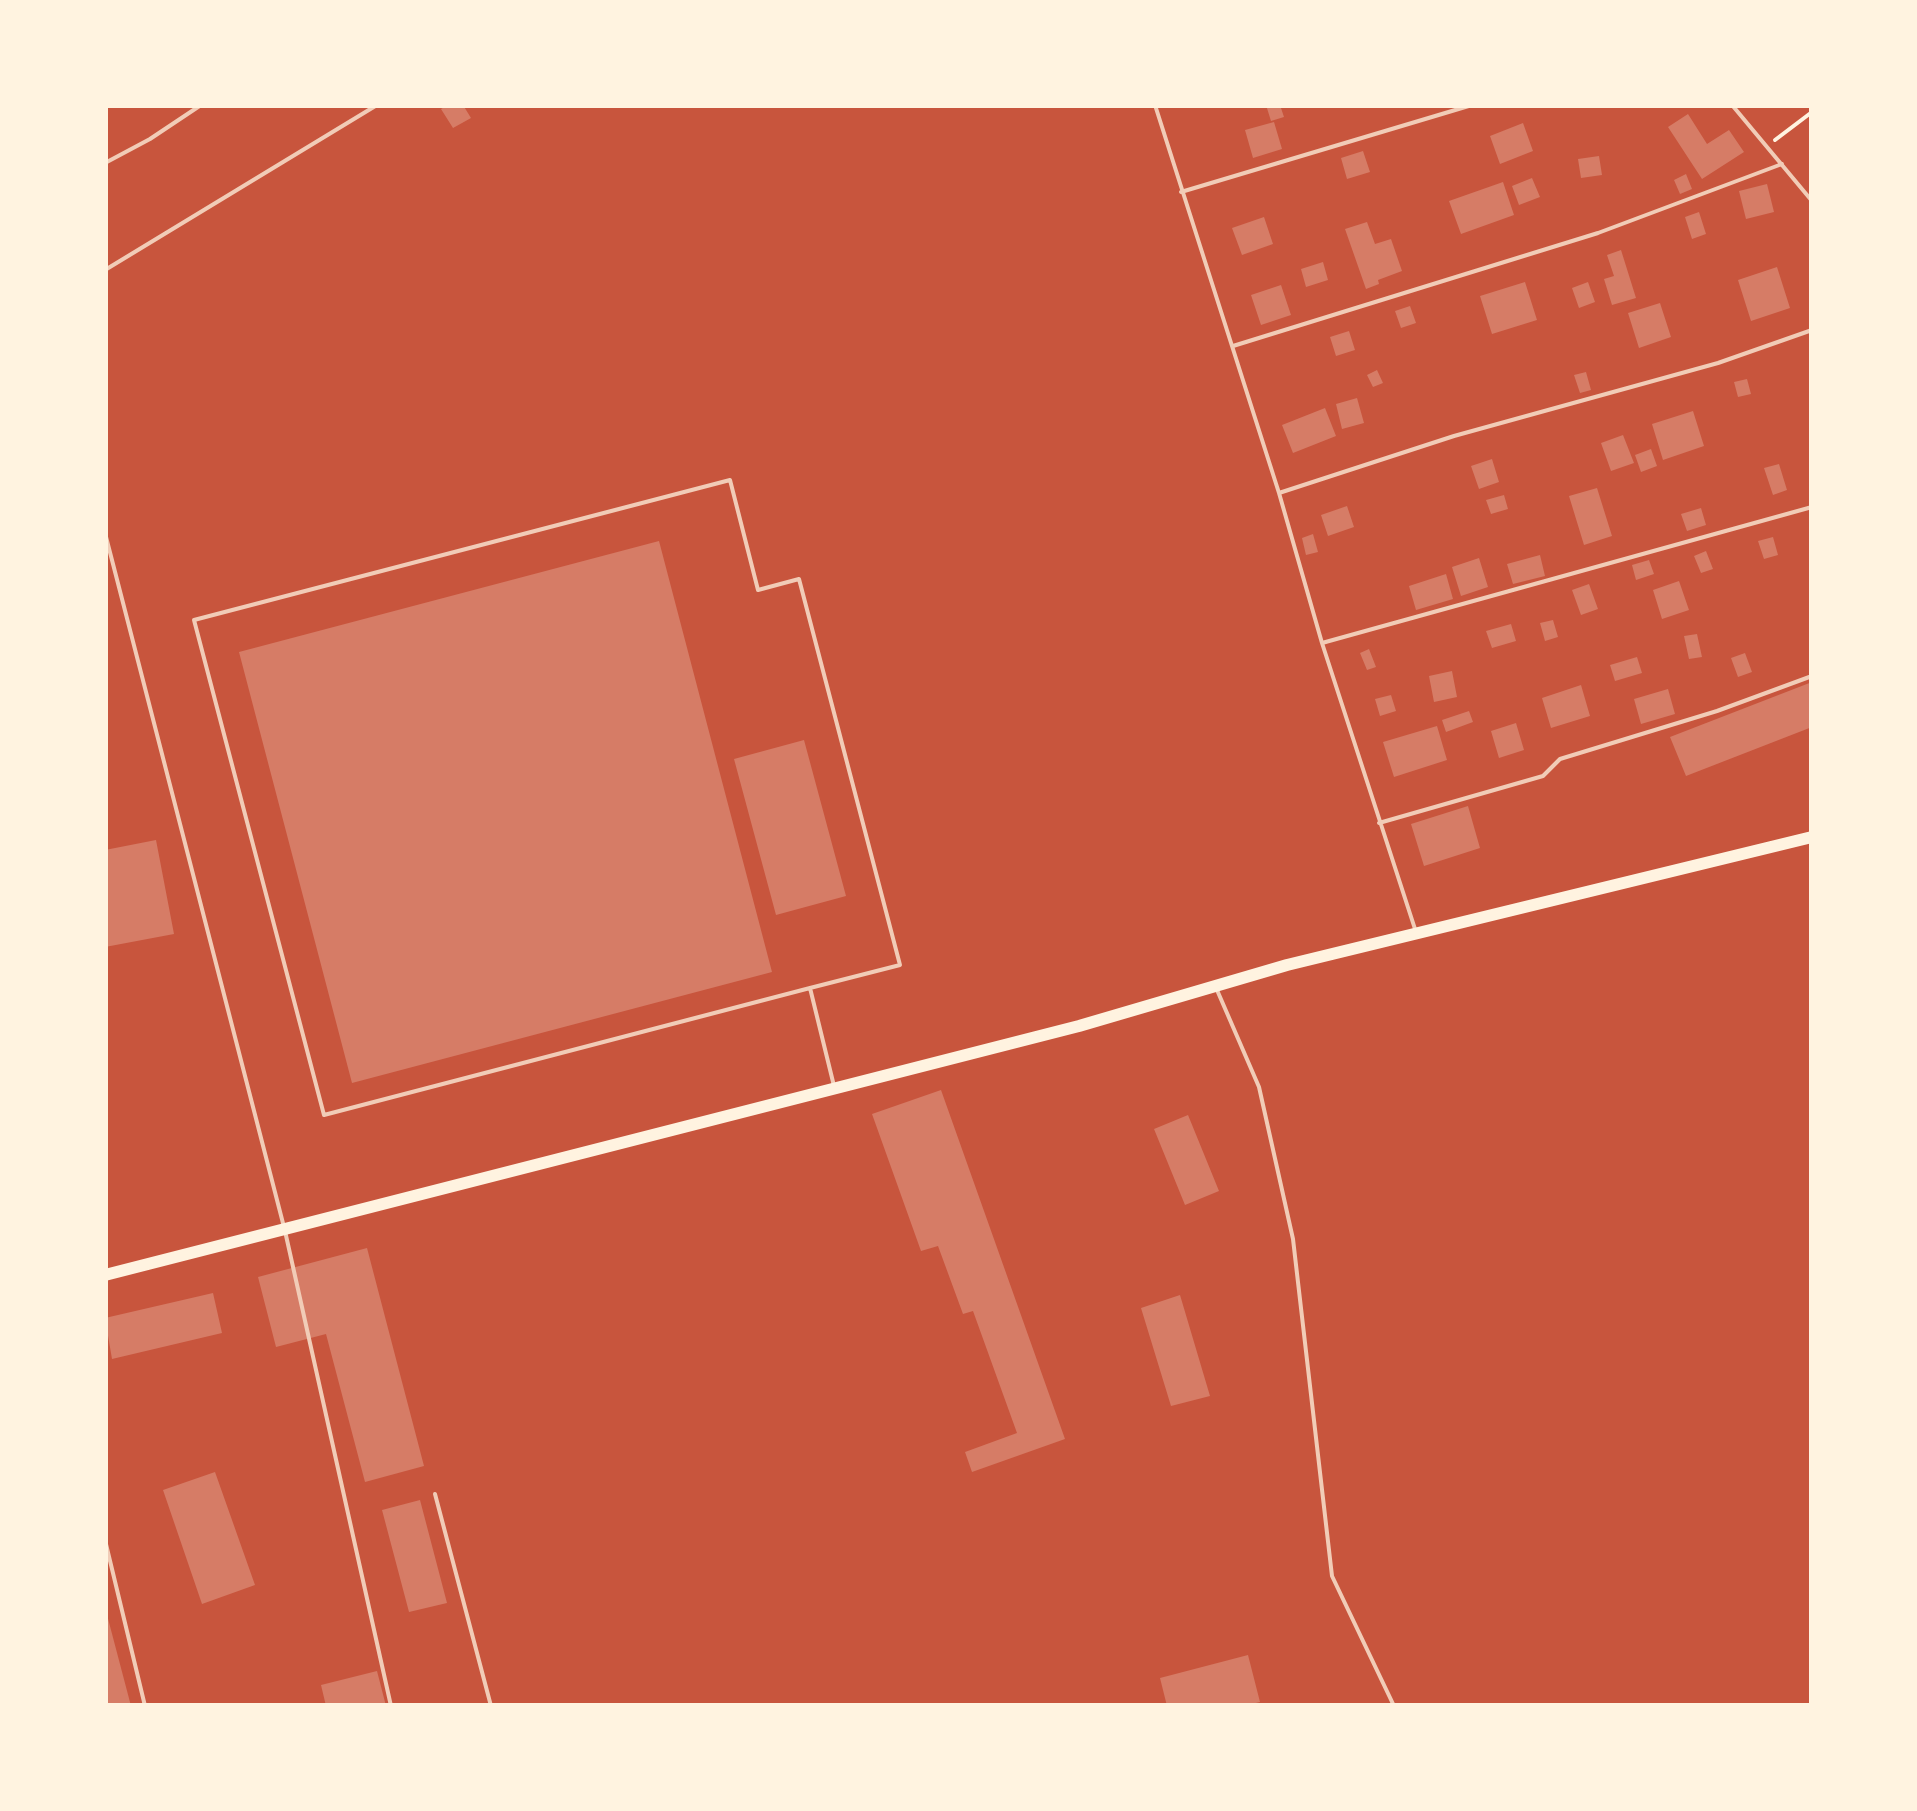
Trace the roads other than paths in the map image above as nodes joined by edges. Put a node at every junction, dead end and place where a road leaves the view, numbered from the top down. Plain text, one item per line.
1 (201, 105) edge
2 (378, 105) edge
3 (1154, 105) edge
4 (1472, 105) edge
5 (1732, 105) edge
6 (105, 162) edge
7 (1782, 164) junction
8 (1181, 192) junction
9 (1812, 201) edge
10 (105, 270) edge
11 (1812, 330) edge
12 (1233, 346) junction
13 (1279, 493) junction
14 (1812, 508) edge
15 (105, 534) edge
16 (1322, 643) junction
17 (1812, 676) edge
18 (1379, 823) junction
19 (1812, 837) edge
20 (1416, 933) junction
21 (1215, 986) junction
22 (810, 988) junction
23 (834, 1086) junction
24 (285, 1230) junction
25 (105, 1275) edge
26 (435, 1494) dead end
27 (105, 1540) edge
28 (145, 1706) edge
29 (391, 1706) edge
30 (491, 1706) edge
31 (1394, 1706) edge

1 - 6 lane
2 - 10 lane
3 - 8 lane
4 - 8 lane
5 - 7 lane
7 - 9 lane
7 - 12 lane
8 - 12 lane
11 - 13 lane
12 - 13 lane
13 - 16 lane
14 - 16 lane
15 - 24 lane
16 - 18 lane
17 - 18 lane
18 - 20 lane
19 - 20 main road
20 - 21 main road
21 - 23 main road
21 - 31 lane
22 - 22 lane
22 - 23 lane
23 - 24 main road
24 - 25 main road
24 - 29 lane
26 - 30 lane
27 - 28 lane

